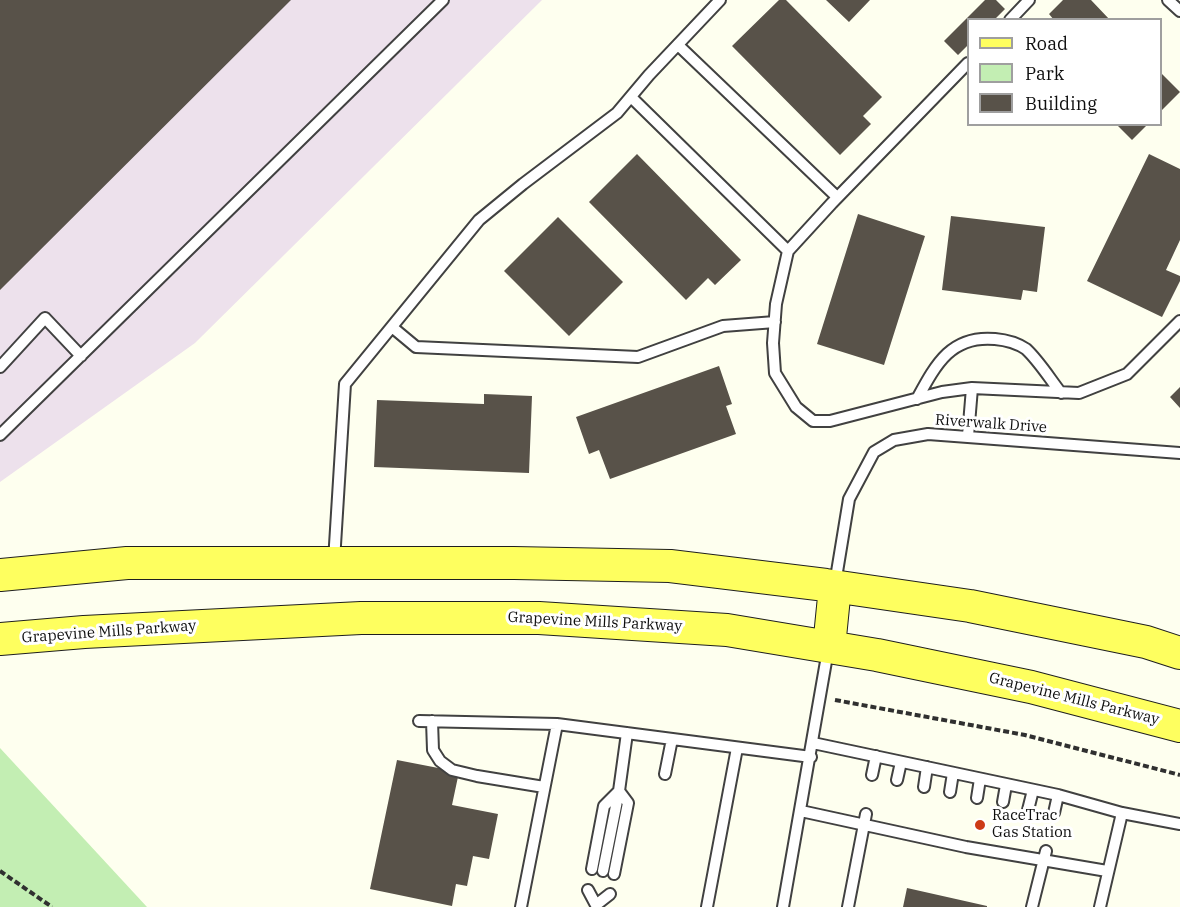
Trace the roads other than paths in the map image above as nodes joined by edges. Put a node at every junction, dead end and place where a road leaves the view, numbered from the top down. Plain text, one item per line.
1 (443, 0) edge
2 (720, 0) edge
3 (1029, 0) edge
4 (1168, 0) edge
5 (1180, 11) edge
6 (1012, 18) edge
7 (678, 45) junction
8 (967, 65) edge
9 (631, 97) junction
10 (837, 197) junction
11 (788, 251) junction
12 (1180, 321) edge
13 (775, 322) junction
14 (392, 327) junction
15 (81, 356) junction
16 (0, 368) edge
17 (972, 388) junction
18 (1061, 393) junction
19 (917, 399) junction
20 (0, 435) edge
21 (969, 436) junction
22 (1180, 453) edge
23 (334, 563) junction
24 (0, 575) edge
25 (835, 587) junction
26 (0, 639) edge
27 (829, 647) junction
28 (1180, 653) edge
29 (420, 721) dead end
30 (432, 721) junction
31 (557, 724) junction
32 (1180, 726) edge
33 (627, 733) junction
34 (672, 739) junction
35 (813, 743) junction
36 (737, 748) junction
37 (876, 756) junction
38 (811, 757) junction
39 (901, 762) junction
40 (927, 768) junction
41 (953, 773) junction
42 (665, 774) dead end
43 (872, 775) dead end
44 (980, 779) junction
45 (897, 780) dead end
46 (1006, 785) junction
47 (544, 787) junction
48 (924, 787) dead end
49 (1033, 790) junction
50 (619, 791) junction
51 (950, 792) dead end
52 (1058, 795) junction
53 (976, 798) dead end
54 (1003, 802) dead end
55 (1028, 810) dead end
56 (801, 811) junction
57 (1054, 813) dead end
58 (1122, 813) junction
59 (866, 814) dead end
60 (889, 819) dead end
61 (1180, 824) edge
62 (864, 826) junction
63 (887, 830) junction
64 (1045, 857) junction
65 (592, 869) dead end
66 (1107, 872) junction
67 (609, 873) dead end
68 (599, 893) dead end
69 (596, 906) edge
70 (521, 907) edge
71 (707, 907) edge
72 (783, 907) edge
73 (848, 907) edge
74 (1032, 907) edge
75 (1100, 907) edge

1 - 15 lane
2 - 7 lane
3 - 6 lane
4 - 5 lane
7 - 9 lane
7 - 10 lane
8 - 10 lane
9 - 11 lane
9 - 14 lane
10 - 11 lane
11 - 13 lane
12 - 18 lane
13 - 14 lane
13 - 19 lane
14 - 23 lane
15 - 16 lane
15 - 20 lane
17 - 18 lane
17 - 19 lane
17 - 21 lane
18 - 19 lane
21 - 22 lane, Riverwalk Drive
21 - 25 lane, Riverwalk Drive
23 - 24 main road
23 - 25 main road
25 - 27 main road
25 - 28 main road
26 - 27 main road, Grapevine Mills Parkway
27 - 32 main road, Grapevine Mills Parkway
27 - 35 lane
29 - 30 lane
30 - 31 lane
30 - 47 lane
31 - 33 lane
31 - 47 lane
33 - 34 lane
33 - 50 lane
34 - 36 lane
34 - 42 lane
35 - 37 lane
35 - 38 lane
36 - 38 lane
36 - 71 lane
37 - 39 lane
37 - 43 lane
38 - 56 lane
39 - 40 lane
39 - 45 lane
40 - 41 lane
40 - 48 lane
41 - 44 lane
41 - 51 lane
44 - 46 lane
44 - 53 lane
46 - 49 lane
46 - 54 lane
47 - 70 lane
49 - 52 lane
49 - 55 lane
50 - 65 lane
50 - 67 lane
52 - 57 lane
52 - 58 lane
56 - 62 lane
56 - 72 lane
58 - 61 lane
58 - 66 lane
59 - 62 lane
60 - 63 lane
62 - 63 lane
62 - 73 lane
63 - 64 lane
64 - 66 lane
64 - 74 lane
66 - 75 lane
68 - 69 lane

